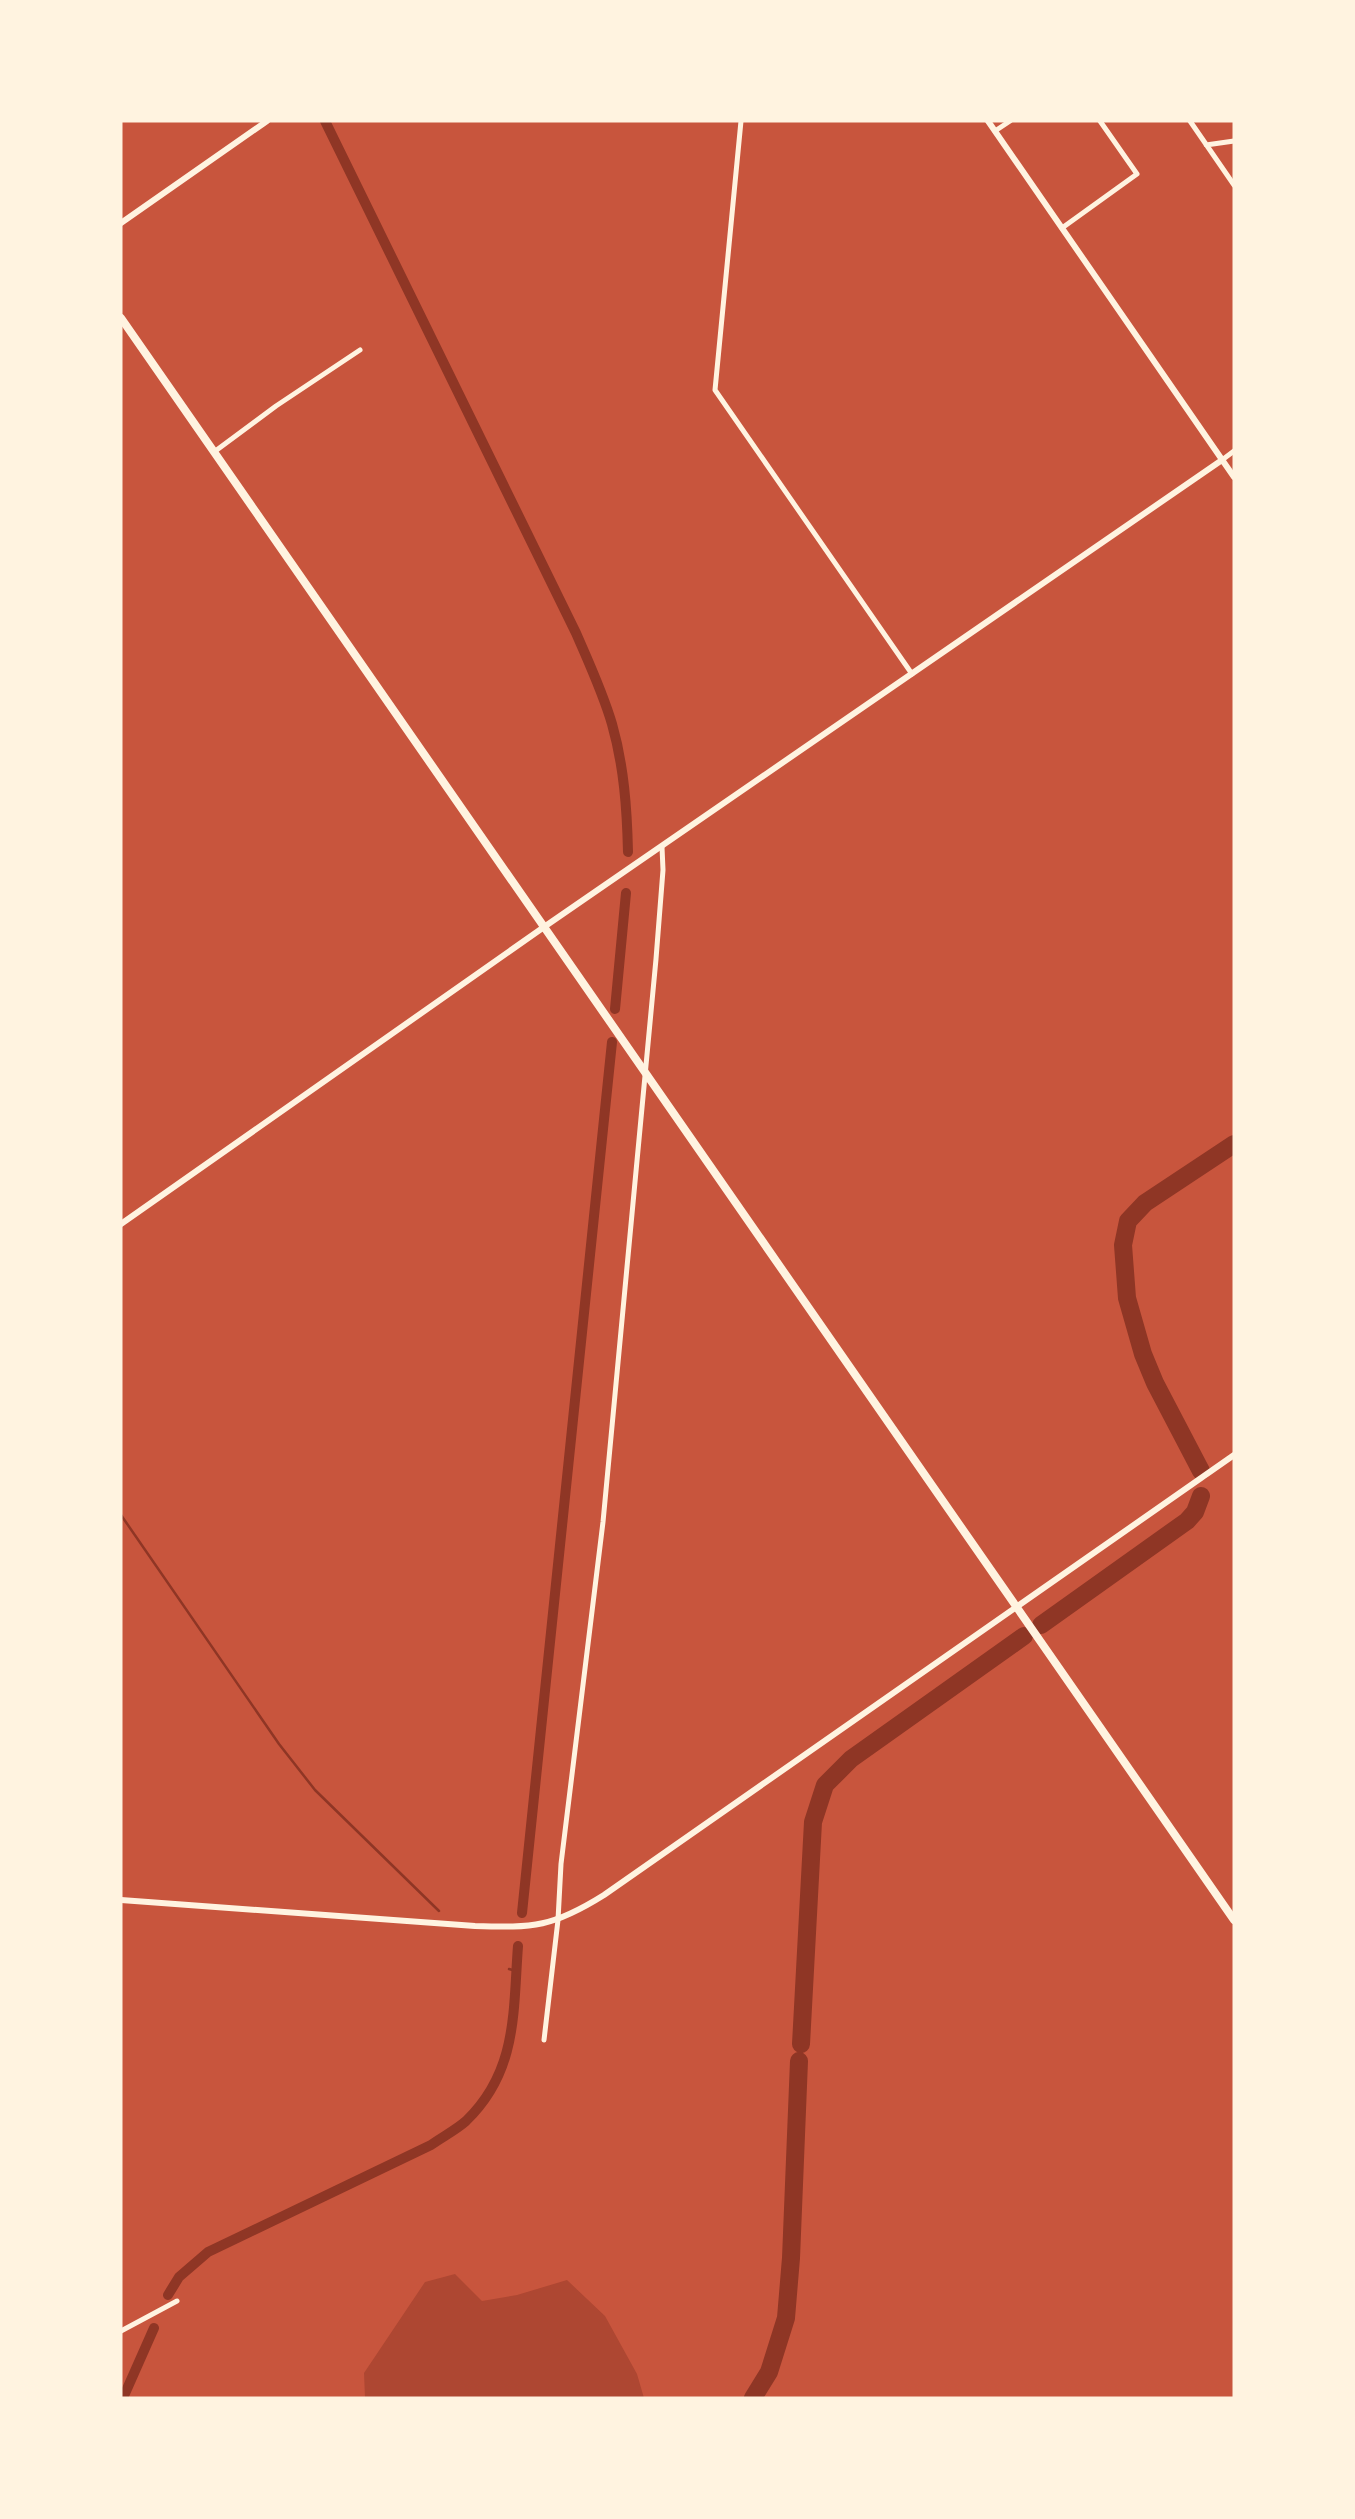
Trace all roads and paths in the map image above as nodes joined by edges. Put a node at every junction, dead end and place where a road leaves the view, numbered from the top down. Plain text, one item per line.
1 (267, 121) edge
2 (741, 121) edge
3 (988, 121) edge
4 (1010, 121) edge
5 (1100, 121) edge
6 (1190, 121) edge
7 (995, 131) junction
8 (1234, 141) edge
9 (1206, 145) junction
10 (1234, 185) edge
11 (121, 223) edge
12 (1062, 228) junction
13 (121, 318) edge
14 (360, 350) dead end
15 (1234, 451) edge
16 (214, 452) junction
17 (1222, 460) junction
18 (1234, 478) edge
19 (912, 674) junction
20 (662, 847) junction
21 (544, 928) junction
22 (644, 1071) junction
23 (121, 1224) edge
24 (1234, 1455) edge
25 (1017, 1607) junction
26 (121, 1900) edge
27 (558, 1920) junction
28 (1234, 1920) edge
29 (544, 2040) dead end
30 (177, 2301) dead end
31 (121, 2331) edge

1 - 11 street
2 - 19 street
3 - 7 street
4 - 7 street
5 - 12 street
6 - 9 street
7 - 12 street
8 - 9 street
9 - 10 street
12 - 17 street
13 - 16 main road
14 - 16 street
15 - 17 street
16 - 21 main road
17 - 18 street
17 - 19 street
19 - 20 street
20 - 21 street
20 - 22 street
21 - 22 main road
21 - 23 street
22 - 25 main road
22 - 27 street
24 - 25 street
25 - 27 street
25 - 28 main road
26 - 27 street
27 - 29 street
30 - 31 street

